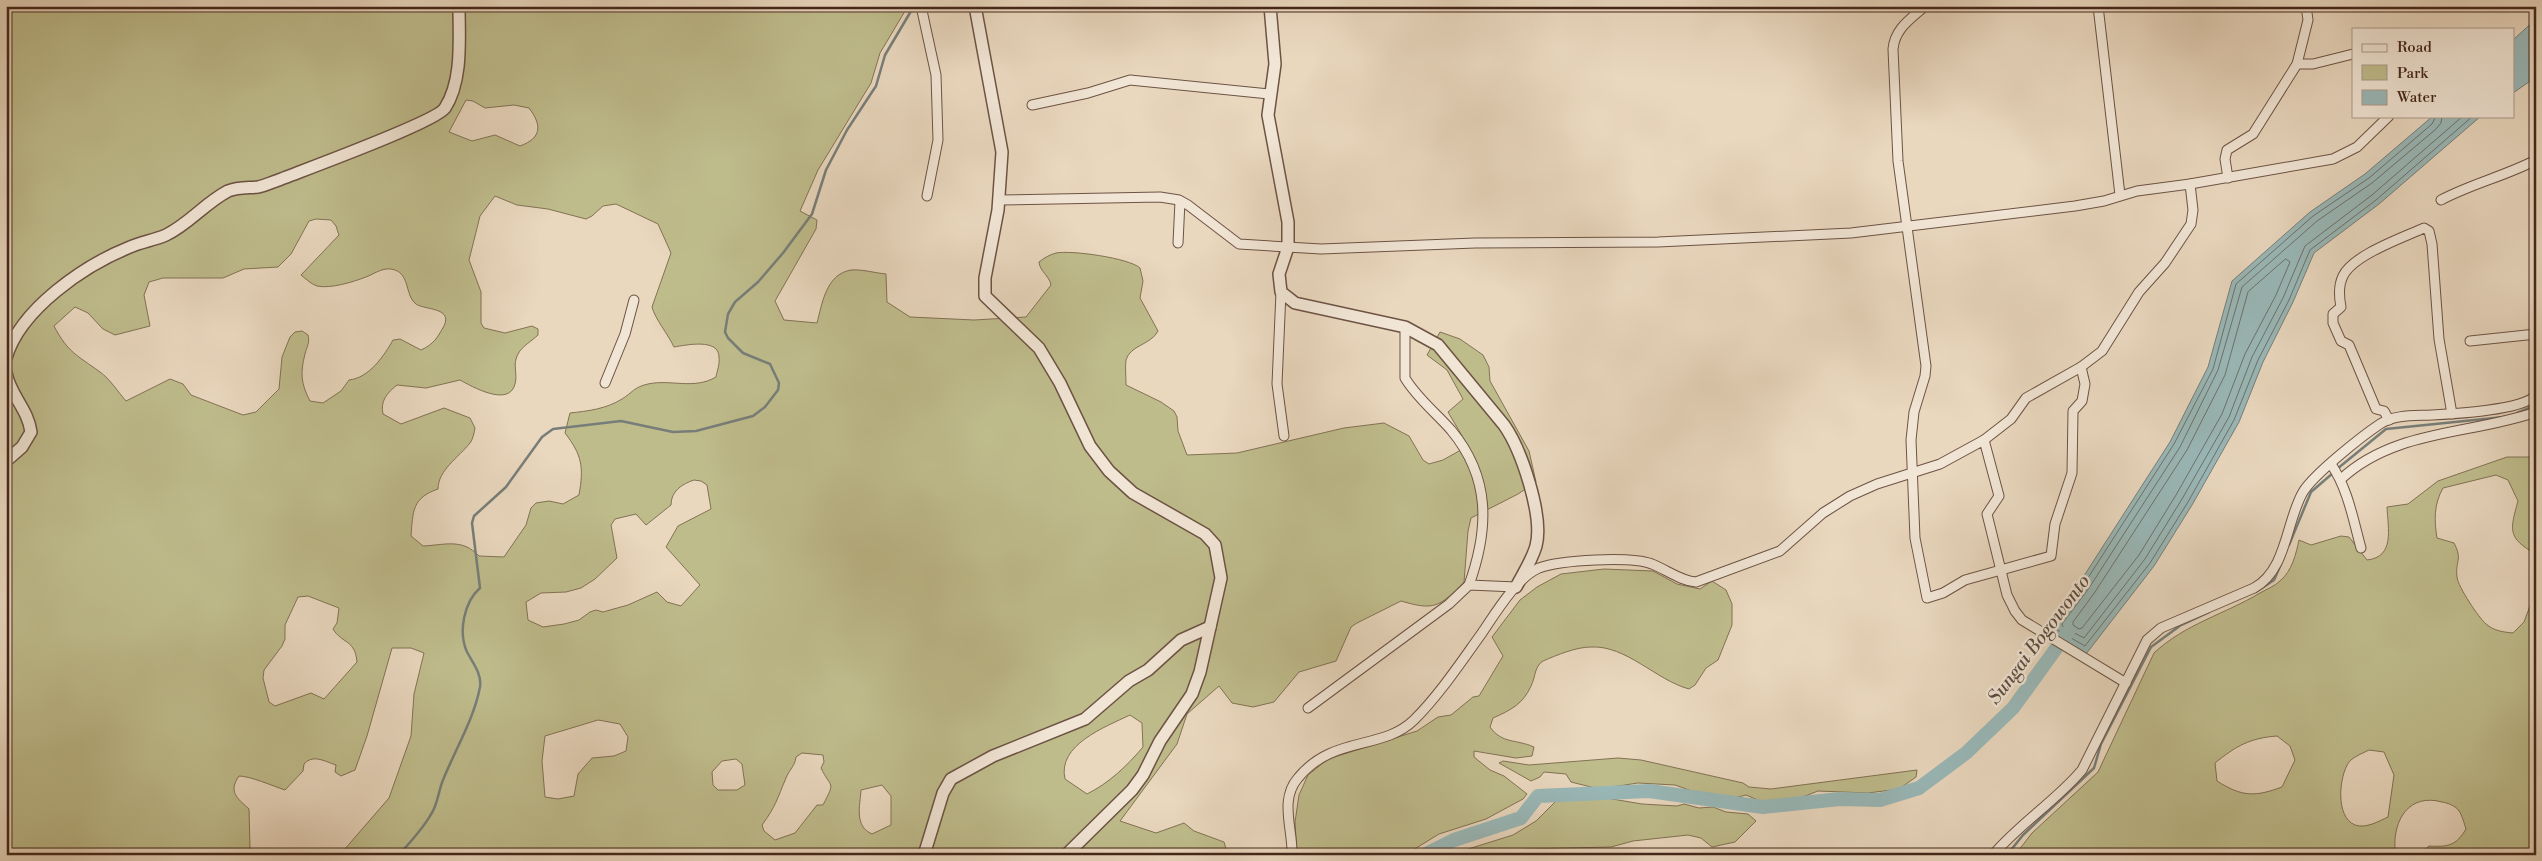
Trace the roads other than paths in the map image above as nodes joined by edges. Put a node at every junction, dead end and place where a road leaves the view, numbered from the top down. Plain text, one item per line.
1 (459, 6) edge
2 (921, 6) edge
3 (976, 6) edge
4 (1270, 6) edge
5 (1925, 6) edge
6 (2098, 6) edge
7 (2307, 7) edge
8 (2352, 54) edge
9 (2297, 64) junction
10 (1269, 94) junction
11 (1032, 105) dead end
12 (2387, 118) edge
13 (2536, 160) edge
14 (2228, 178) junction
15 (2190, 184) junction
16 (2120, 195) junction
17 (927, 196) dead end
18 (999, 200) junction
19 (2441, 200) dead end
20 (1180, 201) junction
21 (1908, 226) junction
22 (1178, 244) dead end
23 (1288, 247) junction
24 (1282, 295) junction
25 (634, 300) dead end
26 (1405, 328) junction
27 (2536, 334) edge
28 (2470, 341) dead end
29 (6, 358) edge
30 (2081, 367) junction
31 (6, 373) edge
32 (605, 383) dead end
33 (2536, 395) edge
34 (2536, 412) edge
35 (2452, 414) junction
36 (2389, 420) junction
37 (1284, 436) dead end
38 (1984, 440) junction
39 (6, 461) edge
40 (2332, 466) junction
41 (1912, 474) junction
42 (2340, 478) junction
43 (2361, 548) dead end
44 (2000, 569) junction
45 (1469, 585) junction
46 (1513, 587) junction
47 (1210, 627) junction
48 (2126, 683) junction
49 (1308, 708) dead end
50 (924, 855) edge
51 (1066, 855) edge
52 (1292, 855) edge
53 (1993, 855) edge

1 - 29 street
2 - 17 street
3 - 18 street
4 - 10 street
5 - 21 street
6 - 16 street
7 - 9 street
8 - 9 street
9 - 14 street
10 - 11 street
10 - 23 street
12 - 14 street
13 - 19 street
14 - 15 street
15 - 16 street
15 - 30 street
16 - 21 street
18 - 20 street
18 - 47 street
20 - 22 street
20 - 23 street
21 - 23 street
21 - 41 street
23 - 24 street
24 - 26 street
24 - 37 street
25 - 32 street
26 - 45 street
26 - 46 street
27 - 28 street
30 - 38 street
30 - 44 street
31 - 39 street
33 - 35 street
34 - 42 street
35 - 36 street
35 - 36 street
36 - 40 street
38 - 41 street
38 - 44 street
40 - 42 street
40 - 48 street
41 - 44 street
41 - 46 street
42 - 43 street
44 - 48 street
45 - 46 street
45 - 49 street
46 - 52 street
47 - 50 street
47 - 51 street
48 - 53 street

